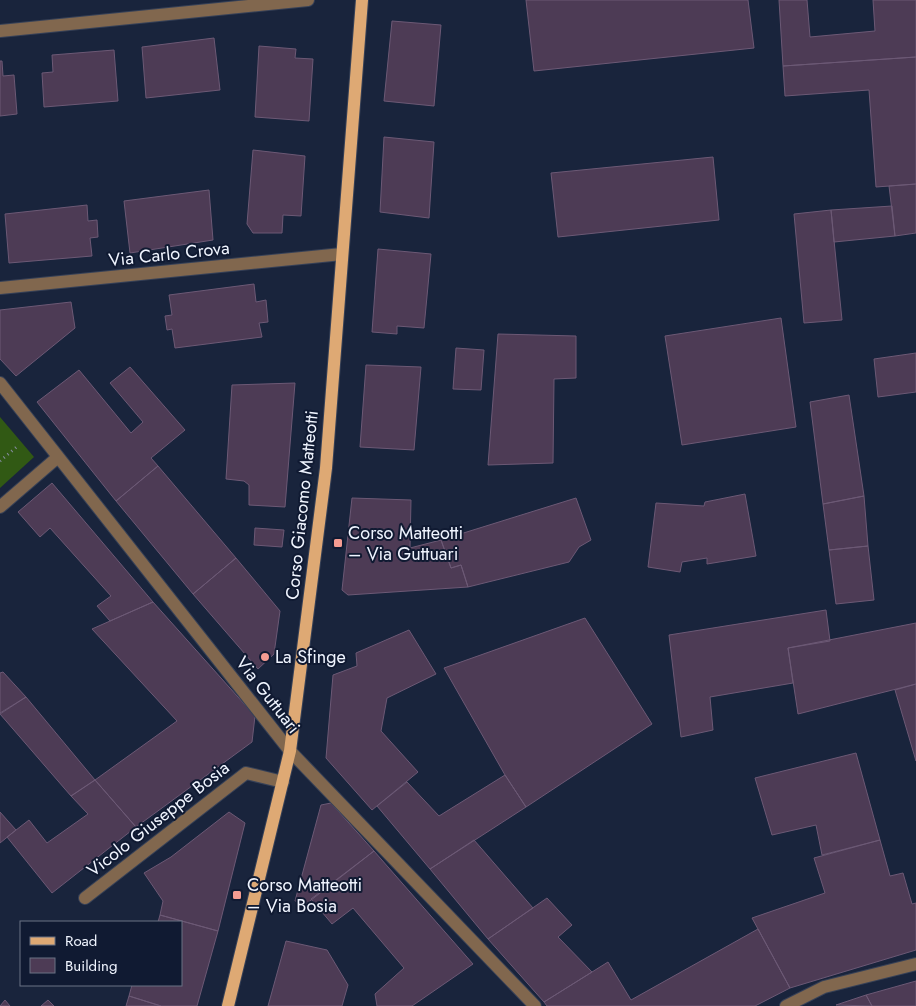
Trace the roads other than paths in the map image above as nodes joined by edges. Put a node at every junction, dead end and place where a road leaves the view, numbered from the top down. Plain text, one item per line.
1 (308, 0) edge
2 (362, 0) edge
3 (0, 31) edge
4 (342, 254) junction
5 (0, 288) edge
6 (0, 383) edge
7 (58, 457) junction
8 (0, 508) edge
9 (290, 752) junction
10 (283, 782) junction
11 (85, 898) dead end
12 (916, 964) edge
13 (228, 1006) edge
14 (535, 1006) edge
15 (786, 1006) edge

1 - 3 street
2 - 4 main road, Corso Giacomo Matteotti
4 - 5 street, Via Carlo Crova
4 - 9 main road, Corso Giacomo Matteotti
6 - 7 street, Via Guttuari
7 - 8 street
7 - 9 street, Via Guttuari
9 - 10 main road, Corso Giacomo Matteotti
9 - 14 street, Via Guttuari
10 - 11 street, Vicolo Giuseppe Bosia
10 - 13 main road, Corso Giacomo Matteotti
12 - 15 street

